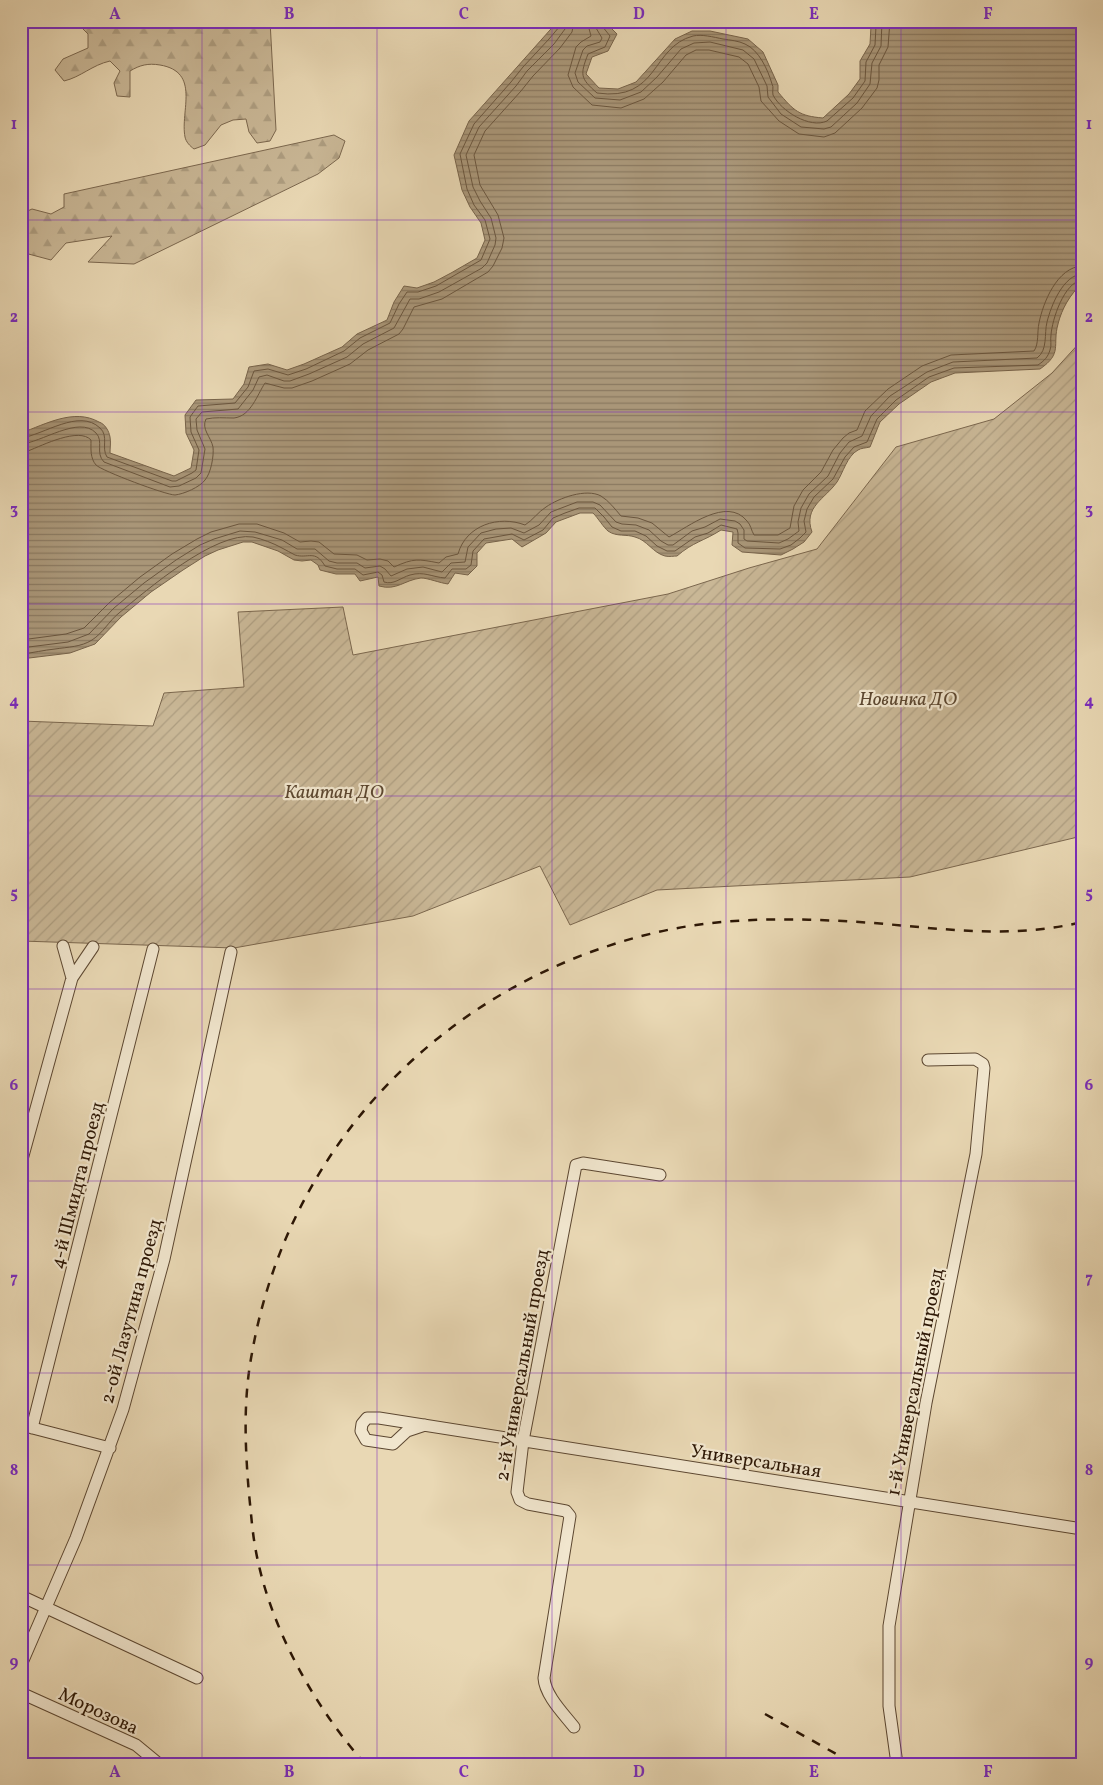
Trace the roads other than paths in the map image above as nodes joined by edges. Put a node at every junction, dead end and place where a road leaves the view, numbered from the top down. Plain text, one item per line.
1 (63, 946) dead end
2 (93, 947) dead end
3 (153, 949) dead end
4 (231, 952) dead end
5 (72, 978) junction
6 (928, 1060) dead end
7 (21, 1163) edge
8 (660, 1174) dead end
9 (425, 1425) junction
10 (27, 1427) edge
11 (523, 1441) junction
12 (110, 1448) junction
13 (908, 1502) junction
14 (1082, 1529) edge
15 (21, 1596) edge
16 (46, 1608) junction
17 (21, 1665) edge
18 (197, 1678) dead end
19 (21, 1693) edge
20 (574, 1727) dead end
21 (159, 1764) edge
22 (897, 1764) edge

1 - 5 street
2 - 5 street
3 - 10 street, 4-й Шмидта проезд
4 - 12 street, 2-ой Лазутина проезд
5 - 7 street
6 - 13 street, 1-й Универсальный проезд
8 - 11 street, 2-й Универсальный проезд
9 - 9 street, Универсальная
9 - 11 street, Универсальная
10 - 12 street
11 - 13 street, Универсальная
11 - 20 street, 2-й Универсальный проезд
12 - 16 street, 2-ой Лазутина проезд
13 - 14 street, Универсальная
13 - 22 street, 1-й Универсальный проезд
15 - 16 street
16 - 17 street, 2-ой Лазутина проезд
16 - 18 street
19 - 21 street, Морозова

